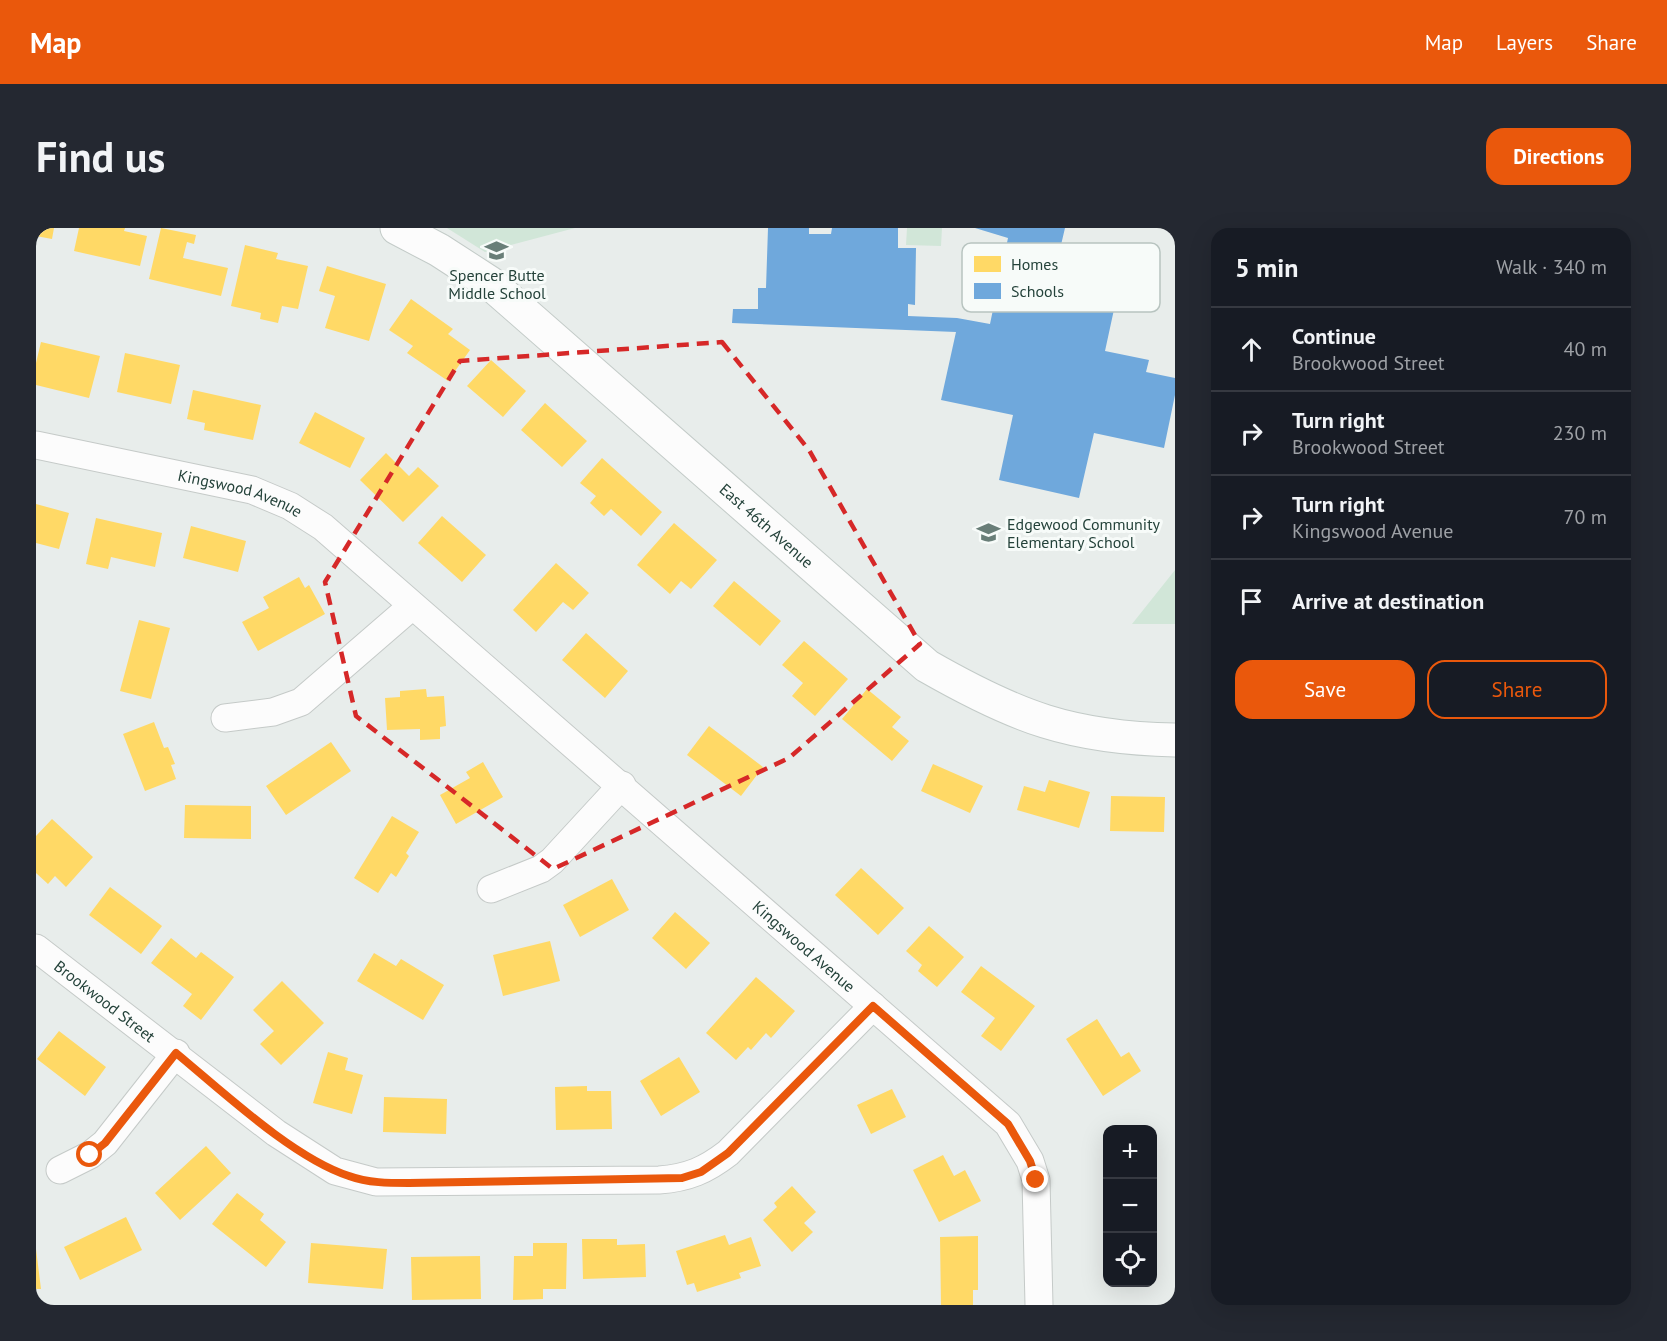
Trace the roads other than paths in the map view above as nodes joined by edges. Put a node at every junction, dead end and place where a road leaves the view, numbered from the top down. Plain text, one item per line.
1 (397, 228) edge
2 (36, 445) edge
3 (412, 606) junction
4 (225, 718) dead end
5 (1175, 740) edge
6 (622, 785) junction
7 (491, 889) dead end
8 (36, 948) edge
9 (873, 1006) junction
10 (176, 1053) junction
11 (60, 1170) dead end
12 (1039, 1305) edge

1 - 5 street, East 46th Avenue
2 - 3 street, Kingswood Avenue
3 - 4 street
3 - 6 street, Kingswood Avenue
6 - 7 street
6 - 9 street, Kingswood Avenue
8 - 10 street, Brookwood Street
9 - 10 street, Brookwood Street
9 - 12 street, Kingswood Avenue
10 - 11 street

